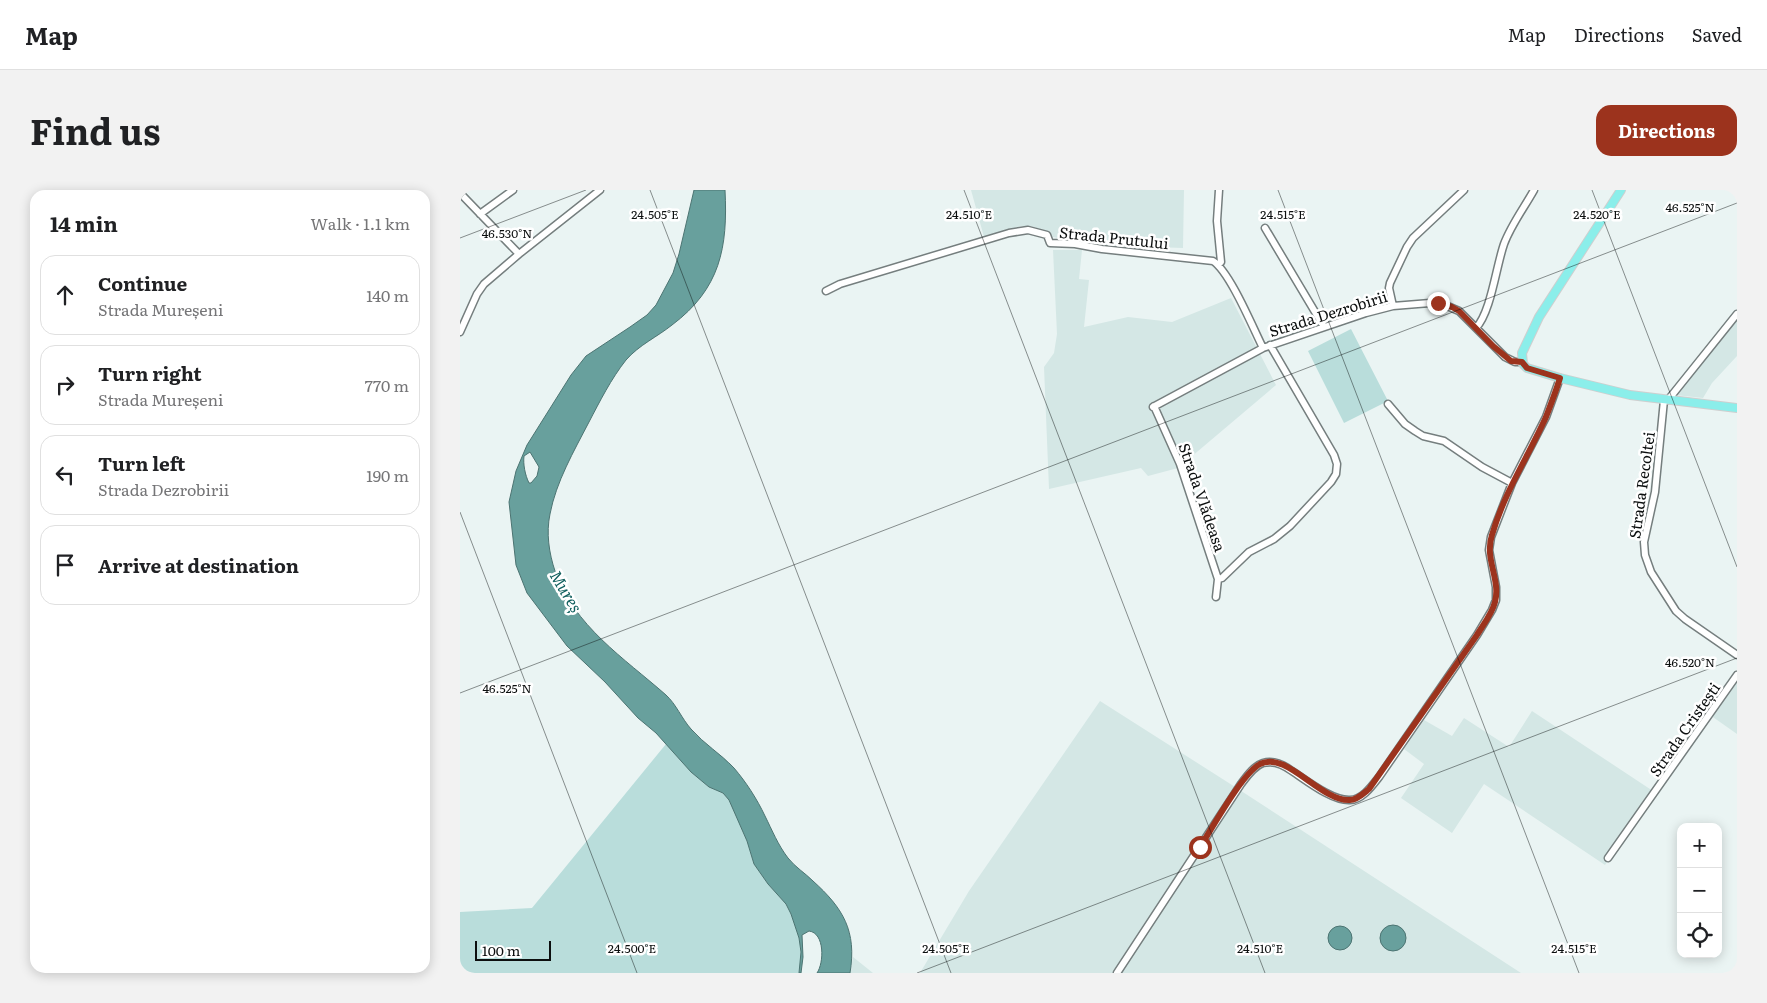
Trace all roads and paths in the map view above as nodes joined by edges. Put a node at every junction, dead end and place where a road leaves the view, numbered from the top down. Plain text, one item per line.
1 (513, 190) edge
2 (600, 190) edge
3 (1219, 190) edge
4 (1464, 190) edge
5 (1534, 190) edge
6 (1621, 190) edge
7 (460, 193) edge
8 (480, 214) junction
9 (1265, 228) dead end
10 (519, 254) junction
11 (1218, 265) junction
12 (826, 291) dead end
13 (1393, 306) junction
14 (1737, 314) edge
15 (1324, 327) junction
16 (1476, 328) junction
17 (460, 332) edge
18 (1270, 345) junction
19 (1263, 348) junction
20 (1522, 362) junction
21 (1560, 378) junction
22 (1666, 400) junction
23 (1388, 404) dead end
24 (1154, 407) joint
25 (1737, 408) edge
26 (1512, 483) junction
27 (1218, 579) junction
28 (1216, 597) dead end
29 (1737, 655) edge
30 (1737, 675) edge
31 (1608, 858) dead end
32 (1117, 973) edge

1 - 8 street
2 - 10 street
3 - 11 street
4 - 13 street
5 - 16 street
6 - 20 main road
7 - 8 street
8 - 10 street
9 - 15 street
10 - 17 street
11 - 12 street, Strada Prutului
11 - 19 street
13 - 15 street, Strada Dezrobirii
13 - 16 street, Strada Dezrobirii
14 - 22 street
15 - 18 street, Strada Dezrobirii
16 - 20 street, Strada Dezrobirii
18 - 19 street, Strada Dezrobirii
18 - 27 street
19 - 24 street, Strada Dezrobirii
20 - 21 main road, Strada Dezrobirii
21 - 22 main road, Strada Dezrobirii
21 - 26 street
22 - 25 main road, Strada Dezrobirii
22 - 29 street, Strada Recoltei
23 - 26 street
24 - 27 street, Strada Vlădeasa
26 - 32 street
27 - 28 street, Strada Vlădeasa
30 - 31 street, Strada Cristești

